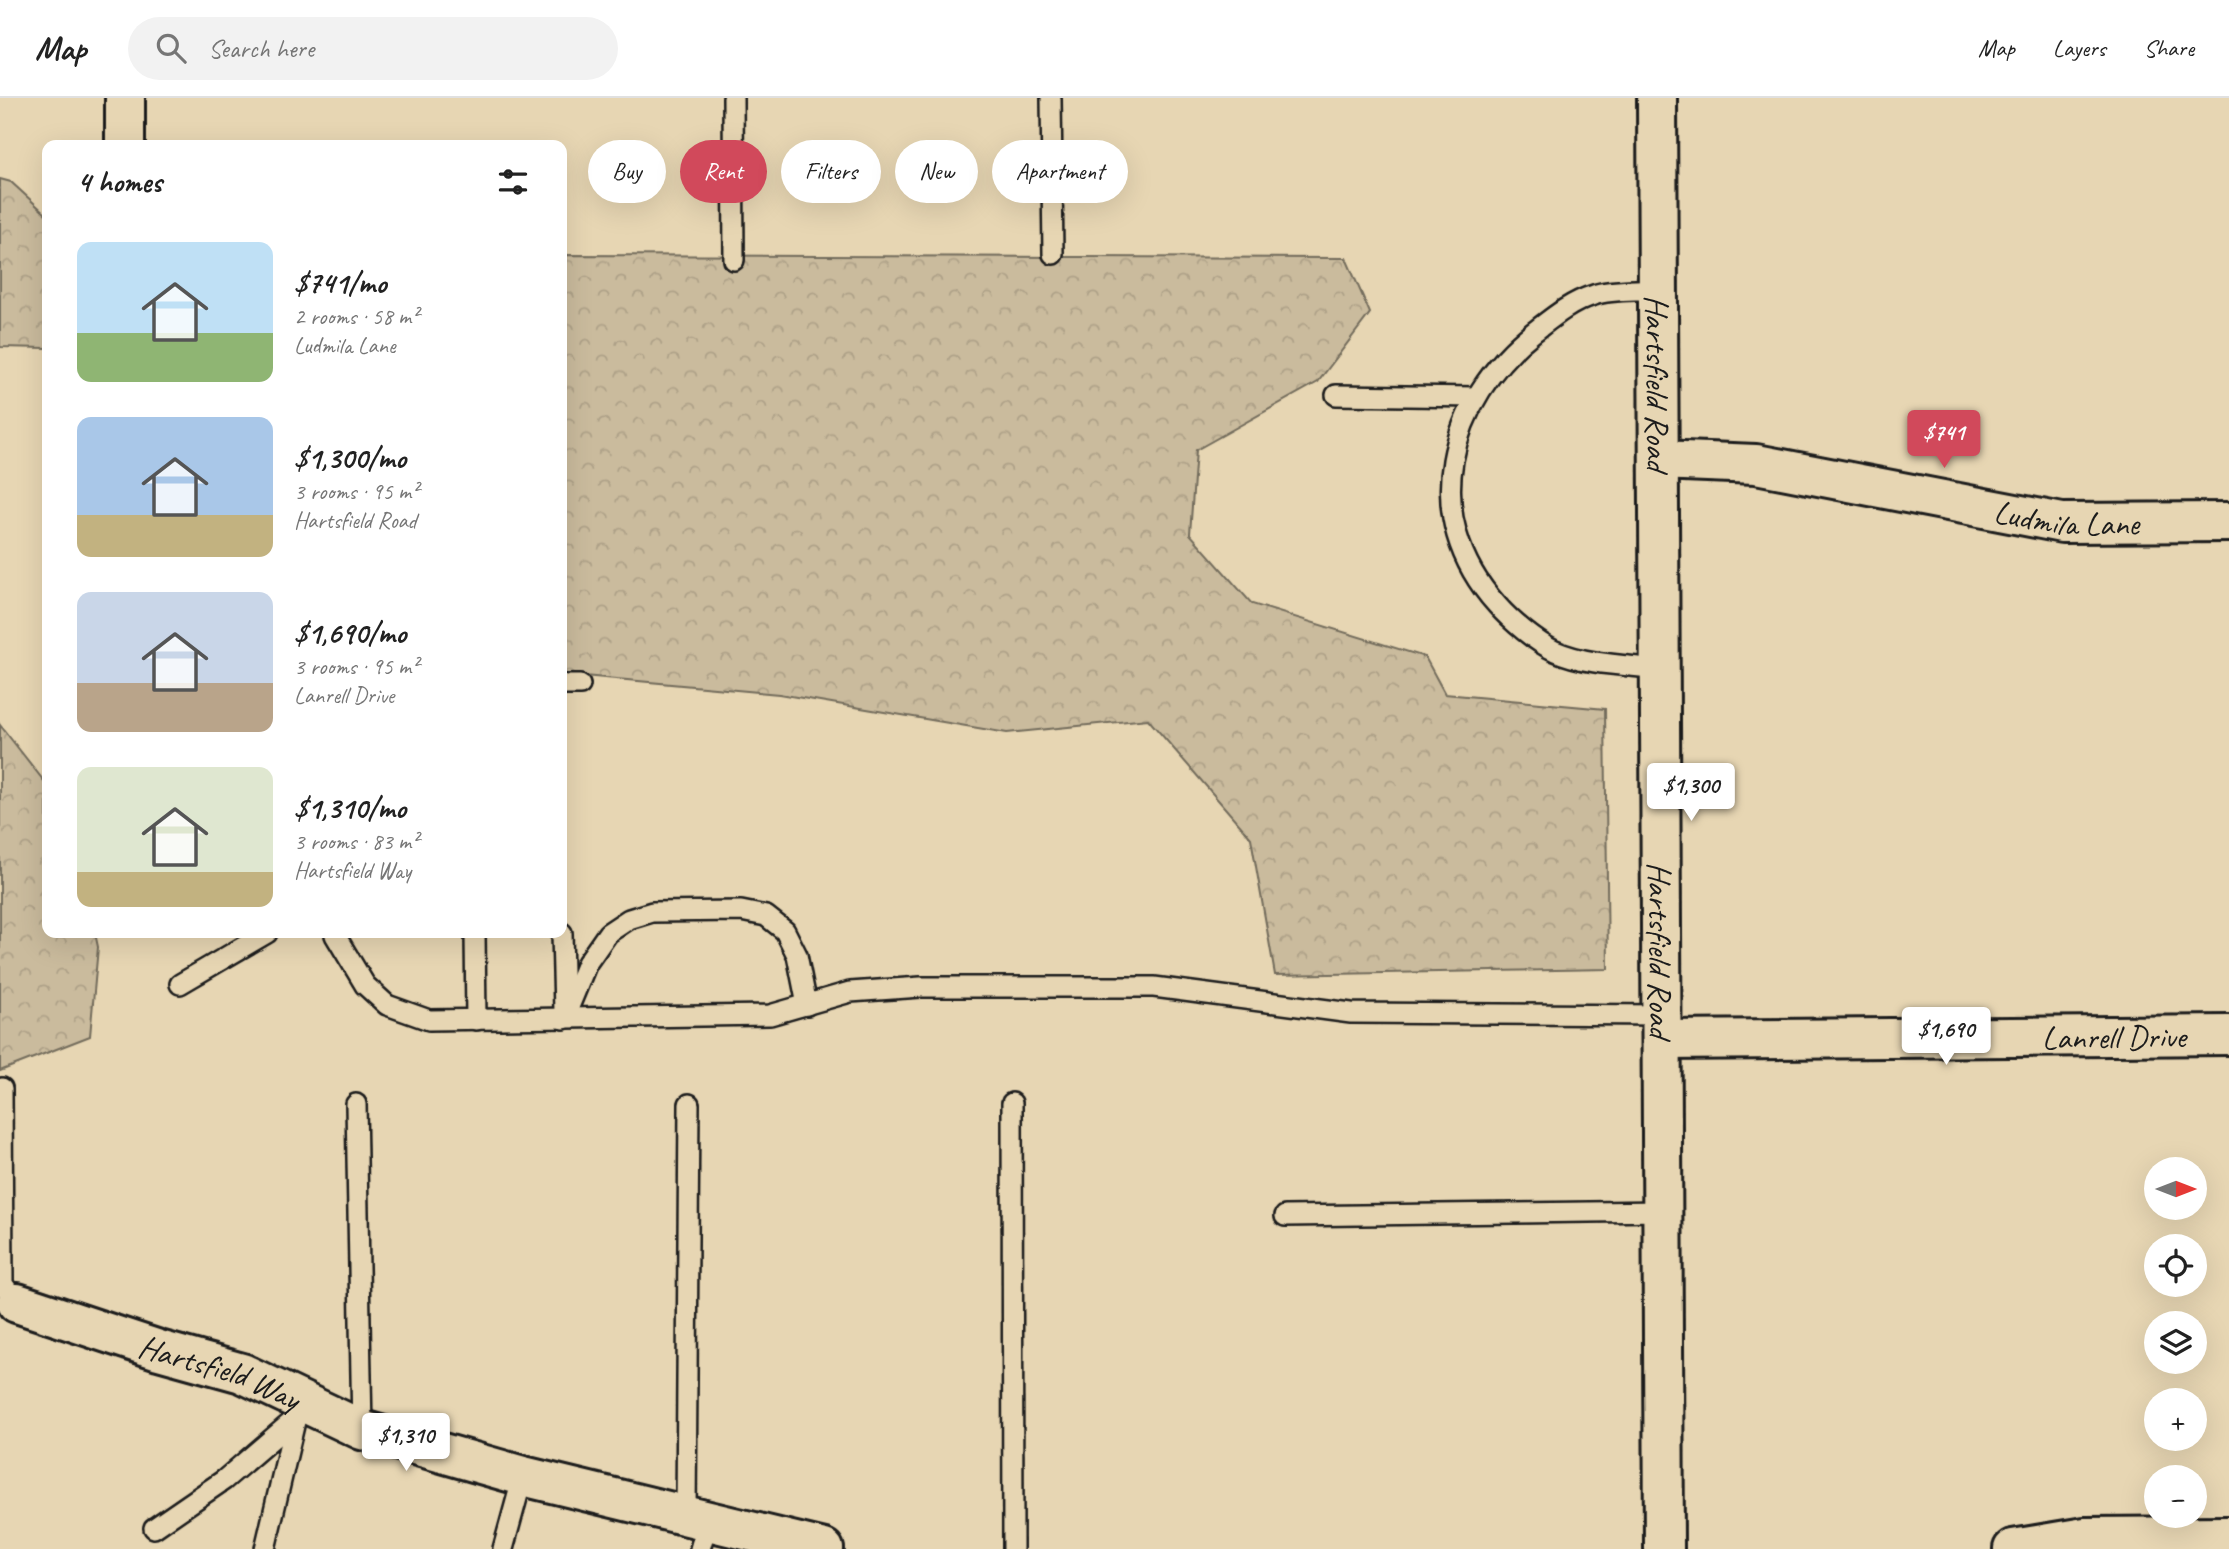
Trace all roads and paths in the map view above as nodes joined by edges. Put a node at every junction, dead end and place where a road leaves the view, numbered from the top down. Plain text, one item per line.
1 (125, 98) edge
2 (733, 98) edge
3 (1051, 98) edge
4 (1657, 98) edge
5 (125, 140) edge
6 (1053, 254) dead end
7 (734, 261) dead end
8 (1657, 289) junction
9 (1336, 396) dead end
10 (1476, 397) junction
11 (1659, 460) junction
12 (2229, 522) edge
13 (1660, 669) junction
14 (258, 938) edge
15 (334, 938) edge
16 (475, 938) edge
17 (562, 938) edge
18 (180, 984) dead end
19 (807, 1005) junction
20 (564, 1019) junction
21 (476, 1020) junction
22 (1662, 1027) junction
23 (2229, 1035) edge
24 (2, 1088) dead end
25 (1012, 1103) dead end
26 (356, 1104) dead end
27 (689, 1104) dead end
28 (1663, 1211) junction
29 (1285, 1216) dead end
30 (17, 1303) joint
31 (298, 1410) junction
32 (362, 1430) junction
33 (523, 1476) junction
34 (154, 1528) dead end
35 (698, 1528) edge
36 (2229, 1536) edge
37 (265, 1549) edge
38 (503, 1549) edge
39 (824, 1549) edge
40 (1013, 1549) edge
41 (1664, 1549) edge
42 (2013, 1549) edge

1 - 5 street
2 - 7 lane
3 - 6 lane
4 - 8 street, Hartsfield Road
8 - 10 lane
8 - 11 street, Hartsfield Road
9 - 10 lane
10 - 13 lane
11 - 12 street, Ludmila Lane
11 - 13 street, Hartsfield Road
13 - 22 street, Hartsfield Road
14 - 18 lane
15 - 21 lane
16 - 21 lane
17 - 20 lane
19 - 20 lane
19 - 20 lane
19 - 22 lane
20 - 21 lane
22 - 23 street, Lanrell Drive
22 - 28 street, Hartsfield Road
24 - 30 lane
25 - 40 lane
26 - 32 lane
27 - 35 lane
28 - 29 lane
28 - 41 street, Hartsfield Road
30 - 31 street, Hartsfield Way
31 - 32 street, Hartsfield Way
31 - 34 lane
31 - 37 lane
32 - 33 street, Hartsfield Way
33 - 35 street, Hartsfield Way
33 - 38 lane
35 - 39 street, Hartsfield Way
36 - 42 street

